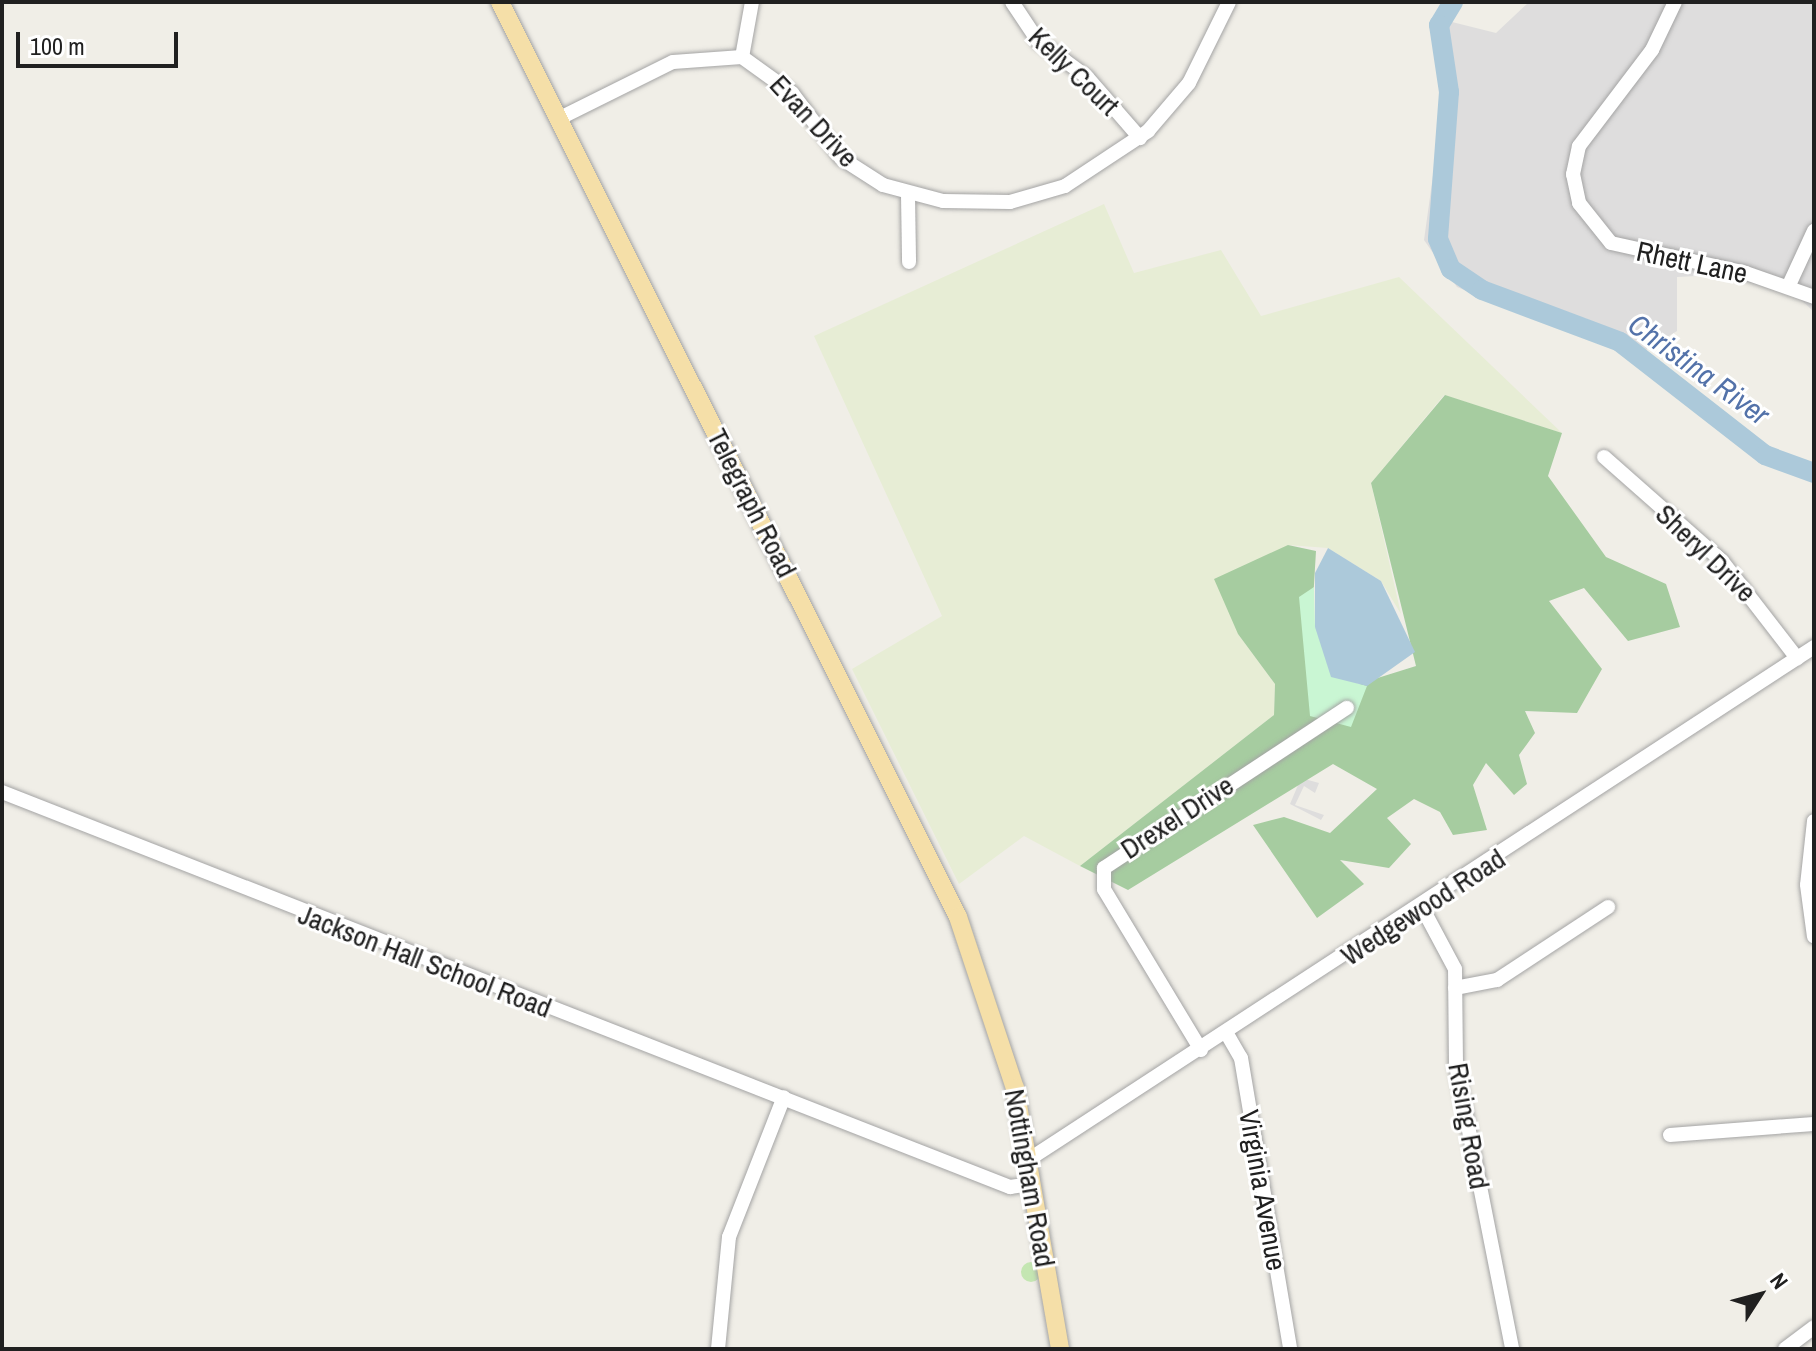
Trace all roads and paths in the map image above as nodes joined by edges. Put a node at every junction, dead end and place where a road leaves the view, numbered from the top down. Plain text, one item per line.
1 (500, 2) edge
2 (752, 2) edge
3 (1012, 2) edge
4 (1229, 2) edge
5 (1675, 2) edge
6 (742, 57) junction
7 (558, 119) junction
8 (1140, 138) junction
9 (908, 195) junction
10 (1814, 231) edge
11 (909, 262) dead end
12 (1789, 285) junction
13 (1814, 297) edge
14 (1604, 457) dead end
15 (1814, 647) edge
16 (1797, 658) junction
17 (1347, 708) dead end
18 (2, 792) edge
19 (1814, 821) edge
20 (1608, 907) dead end
21 (1423, 909) junction
22 (1814, 937) edge
23 (1455, 988) junction
24 (993, 1009) joint
25 (1227, 1034) junction
26 (1201, 1050) junction
27 (784, 1097) junction
28 (1814, 1124) edge
29 (1670, 1135) dead end
30 (1028, 1160) junction
31 (1032, 1184) junction
32 (1814, 1327) edge
33 (718, 1349) edge
34 (1060, 1349) edge
35 (1290, 1349) edge
36 (1512, 1349) edge
37 (1785, 1349) edge

1 - 7 main road, Telegraph Road
2 - 6 street
3 - 8 street, Kelly Court
4 - 8 street, Evan Drive
5 - 12 street, Rhett Lane
6 - 7 street, Evan Drive
6 - 9 street, Evan Drive
7 - 24 main road, Telegraph Road
8 - 9 street, Evan Drive
9 - 11 street
10 - 12 street
12 - 13 street, Rhett Lane
14 - 16 street, Sheryl Drive
15 - 16 street, Wedgewood Road
16 - 21 street, Wedgewood Road
17 - 26 street, Drexel Drive
18 - 27 street, Jackson Hall School Road
19 - 22 street
20 - 23 street
21 - 23 street, Rising Road
21 - 25 street, Wedgewood Road
23 - 36 street, Rising Road
24 - 30 main road, Nottingham Road
25 - 26 street, Wedgewood Road
25 - 35 street, Virginia Avenue
26 - 30 street, Wedgewood Road
27 - 31 street, Jackson Hall School Road
27 - 33 street
28 - 29 street
30 - 31 main road, Nottingham Road
31 - 34 main road, Nottingham Road
32 - 37 street

